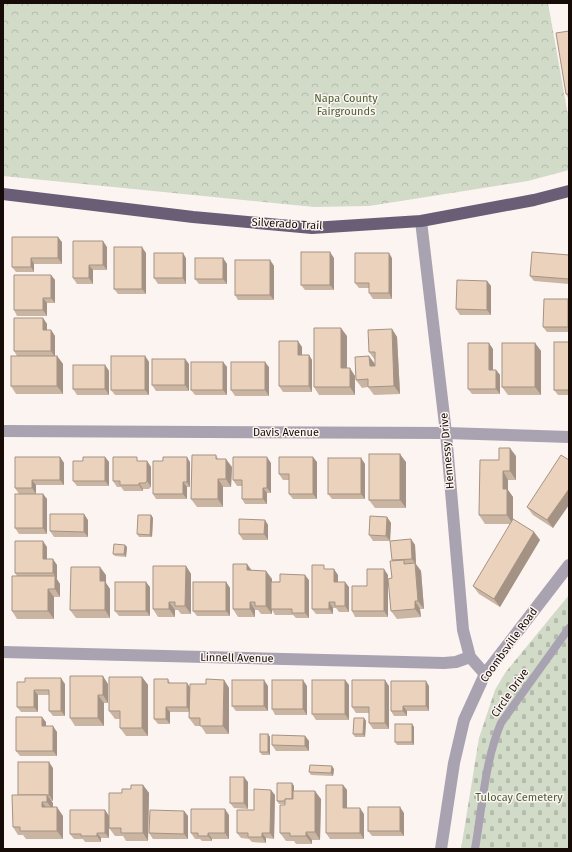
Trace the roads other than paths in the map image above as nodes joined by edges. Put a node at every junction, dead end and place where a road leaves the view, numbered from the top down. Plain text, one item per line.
1 (569, 191) edge
2 (3, 194) edge
3 (421, 221) junction
4 (3, 431) edge
5 (446, 434) junction
6 (569, 437) edge
7 (569, 565) edge
8 (569, 628) edge
9 (3, 652) edge
10 (470, 657) junction
11 (485, 674) junction
12 (441, 849) edge
13 (475, 849) edge

1 - 3 main road, Silverado Trail
2 - 3 main road, Silverado Trail
3 - 5 street, Hennessy Drive
4 - 5 street, Davis Avenue
5 - 6 street, Davis Avenue
5 - 10 street, Hennessy Drive
7 - 11 street, Coombsville Road
8 - 13 lane, Circle Drive
9 - 10 street, Linnell Avenue
10 - 11 street, Hennessy Drive
11 - 12 street, Coombsville Road

